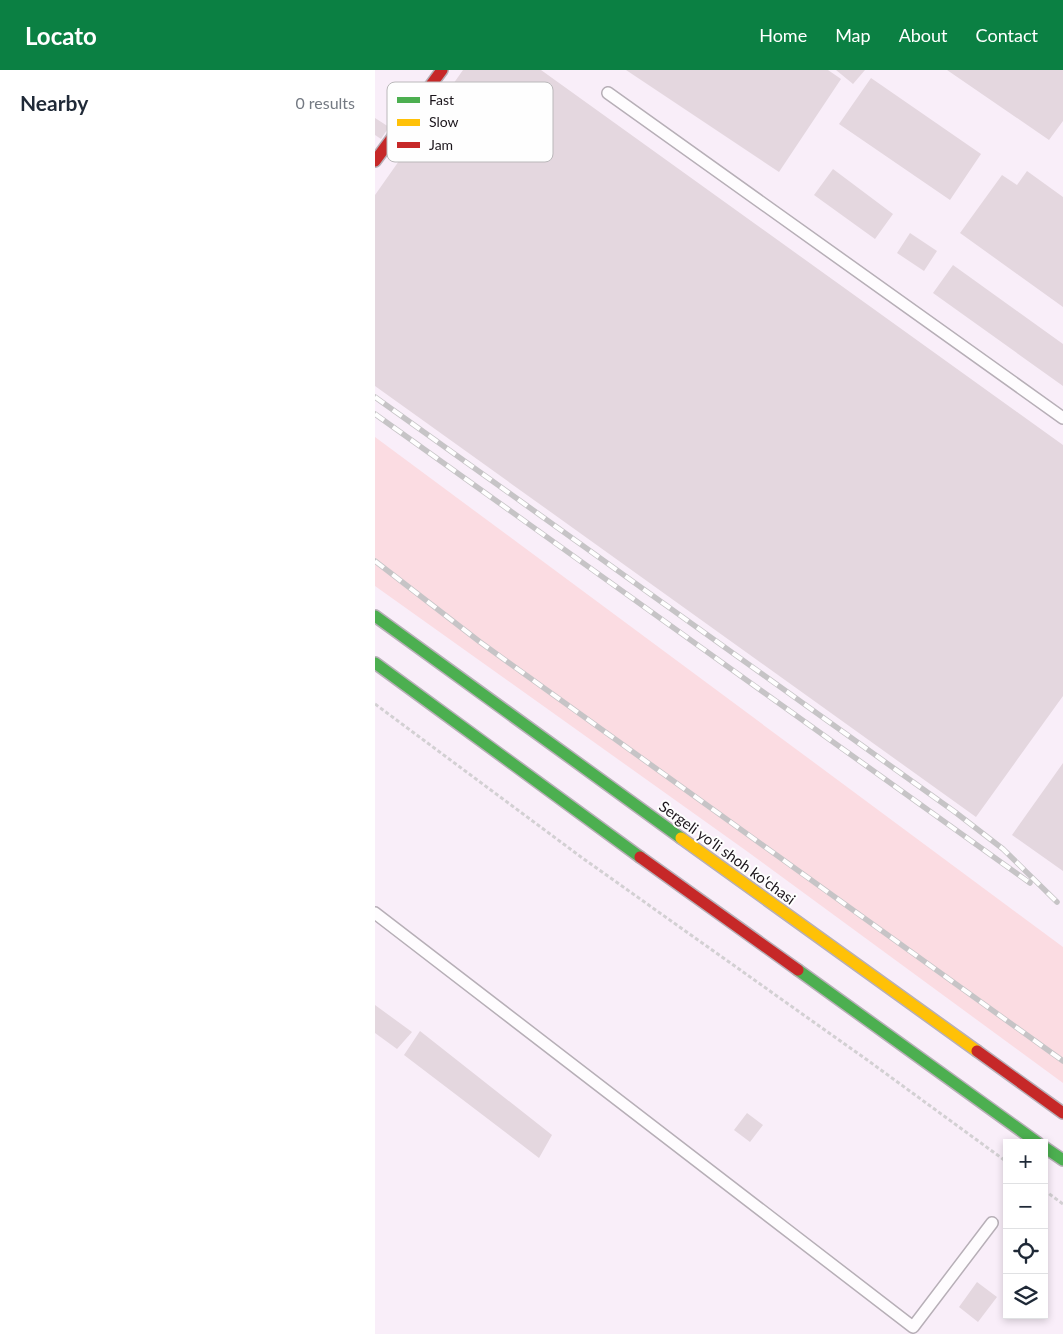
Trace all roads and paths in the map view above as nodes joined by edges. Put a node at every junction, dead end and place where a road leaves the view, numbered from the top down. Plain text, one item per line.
1 (442, 70) edge
2 (433, 82) edge
3 (608, 93) dead end
4 (387, 145) edge
5 (375, 161) edge
6 (1063, 418) edge
7 (375, 616) edge
8 (375, 663) edge
9 (375, 704) edge
10 (375, 913) edge
11 (1063, 1113) edge
12 (1032, 1139) edge
13 (1048, 1150) edge
14 (1003, 1159) edge
15 (1063, 1160) edge
16 (1048, 1193) edge
17 (1063, 1204) edge
18 (992, 1223) dead end

1 - 2 main road
3 - 6 lane
4 - 5 main road
7 - 11 main road, Sergeli yo‘li shoh ko‘chasi
8 - 12 main road
9 - 14 path
10 - 18 lane
13 - 15 main road
16 - 17 path

